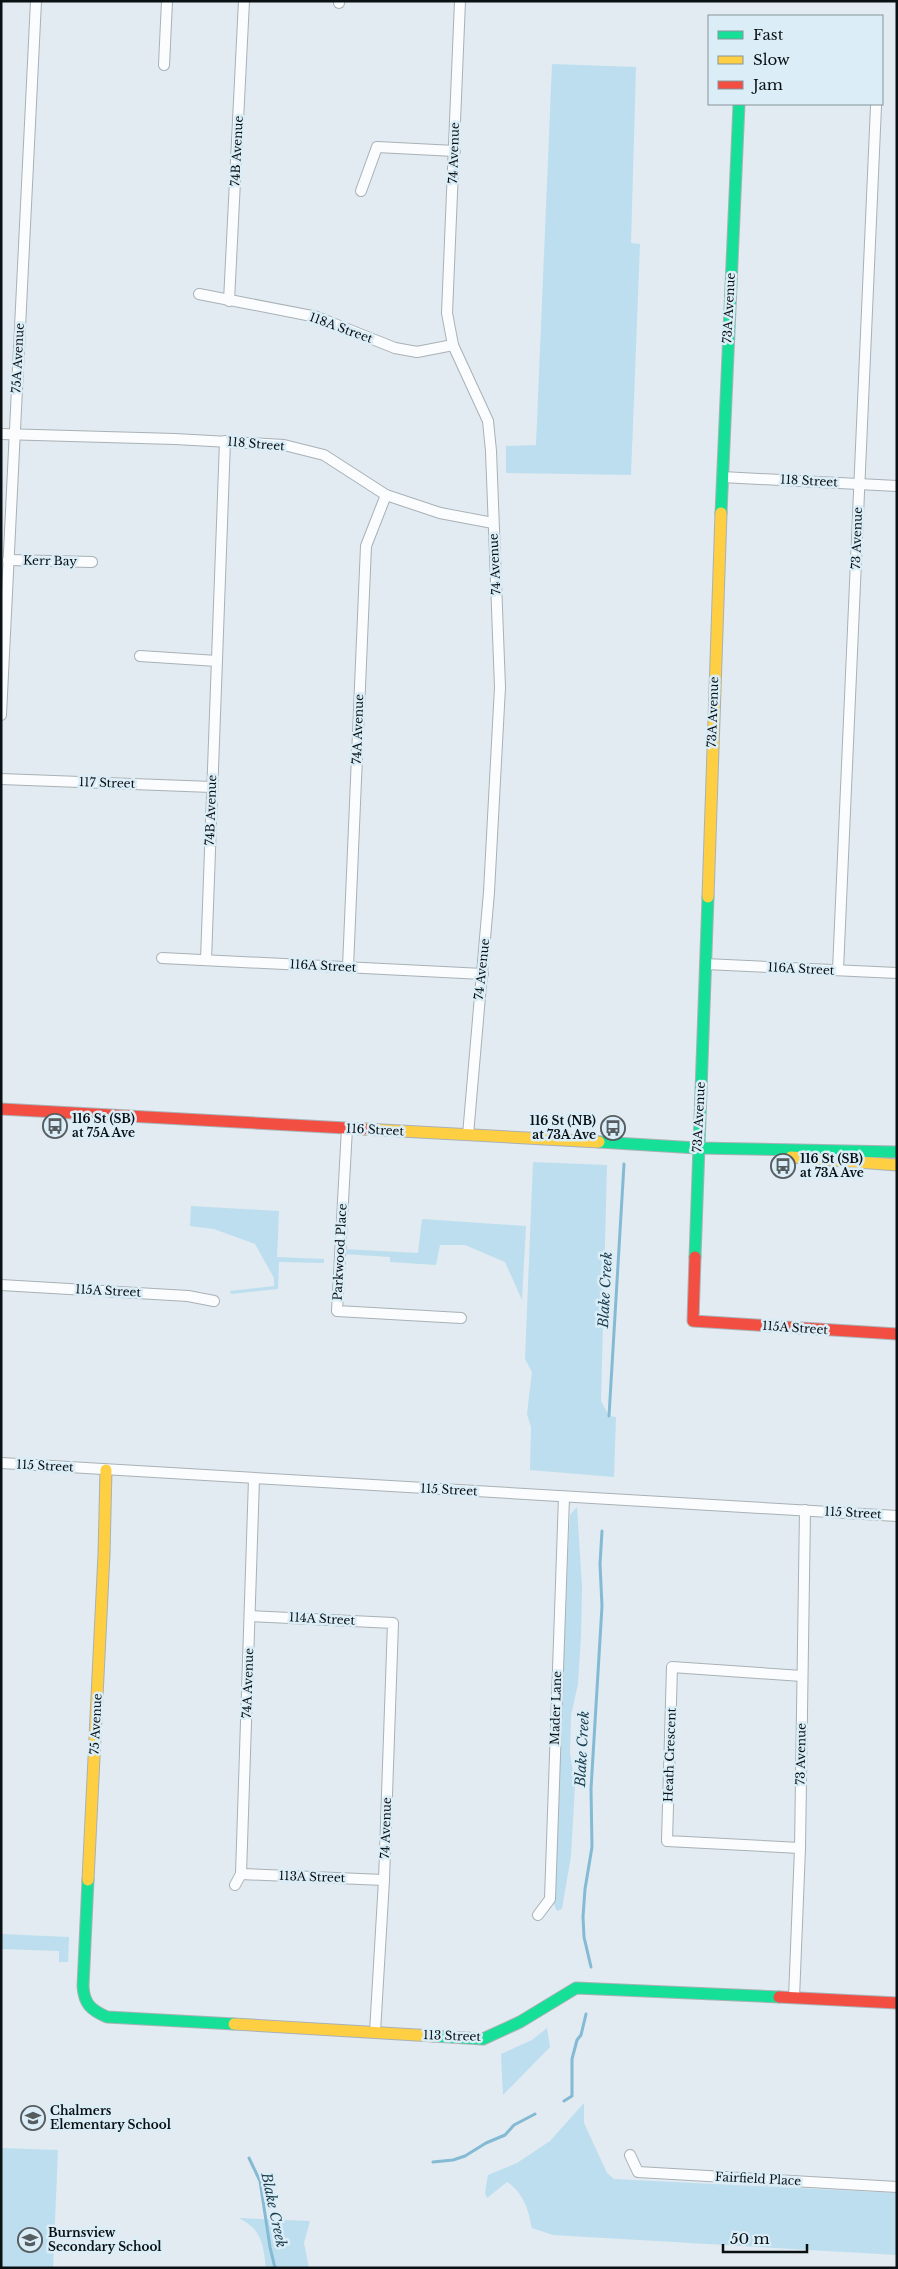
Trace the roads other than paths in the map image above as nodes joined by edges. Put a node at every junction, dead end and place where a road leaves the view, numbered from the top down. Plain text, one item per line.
1 (36, 1) edge
2 (168, 1) edge
3 (244, 1) edge
4 (460, 1) edge
5 (164, 65) dead end
6 (738, 105) edge
7 (876, 106) dead end
8 (455, 151) junction
9 (361, 191) dead end
10 (199, 294) dead end
11 (229, 301) junction
12 (453, 345) junction
13 (1, 434) edge
14 (14, 435) junction
15 (225, 441) junction
16 (722, 477) junction
17 (859, 484) junction
18 (897, 486) edge
19 (386, 495) junction
20 (494, 523) junction
21 (8, 560) junction
22 (92, 562) dead end
23 (140, 656) dead end
24 (217, 661) junction
25 (1, 716) edge
26 (1, 779) edge
27 (212, 787) junction
28 (162, 958) dead end
29 (206, 960) junction
30 (705, 964) junction
31 (348, 967) junction
32 (838, 970) junction
33 (897, 973) edge
34 (483, 974) junction
35 (1, 1108) edge
36 (347, 1128) junction
37 (468, 1135) junction
38 (697, 1148) junction
39 (748, 1150) junction
40 (897, 1152) edge
41 (897, 1165) edge
42 (1, 1285) edge
43 (214, 1301) dead end
44 (461, 1318) dead end
45 (693, 1321) joint
46 (897, 1334) edge
47 (1, 1463) edge
48 (106, 1470) junction
49 (254, 1479) junction
50 (564, 1497) junction
51 (805, 1510) junction
52 (897, 1516) edge
53 (251, 1616) junction
54 (393, 1623) joint
55 (802, 1676) junction
56 (800, 1848) junction
57 (240, 1874) junction
58 (384, 1880) junction
59 (235, 1885) dead end
60 (538, 1915) dead end
61 (83, 1978) joint
62 (794, 1998) junction
63 (897, 2003) edge
64 (375, 2032) junction
65 (630, 2155) dead end
66 (897, 2187) edge

1 - 14 street, 75A Avenue
2 - 5 street
3 - 11 street, 74B Avenue
4 - 8 street, 74 Avenue
6 - 16 street, 73A Avenue
7 - 17 street, 73 Avenue
8 - 9 street
8 - 12 street, 74 Avenue
10 - 11 street, 118A Street
11 - 12 street, 118A Street
12 - 20 street, 74 Avenue
13 - 14 street, 118 Street
14 - 15 street, 118 Street
14 - 21 street, 75A Avenue
15 - 19 street, 118 Street
15 - 24 street, 74B Avenue
16 - 17 street, 118 Street
16 - 30 street, 73A Avenue
17 - 18 street, 118 Street
17 - 32 street, 73 Avenue
19 - 20 street, 118 Street
19 - 31 street, 74A Avenue
20 - 34 street, 74 Avenue
21 - 22 street, Kerr Bay
21 - 25 street, 75A Avenue
23 - 24 street
24 - 27 street, 74B Avenue
26 - 27 street, 117 Street
27 - 29 street, 74B Avenue
28 - 29 street, 116A Street
29 - 31 street, 116A Street
30 - 32 street, 116A Street
30 - 38 street, 73A Avenue
31 - 34 street, 116A Street
32 - 33 street, 116A Street
34 - 37 street, 74 Avenue
35 - 36 street, 116 Street
36 - 37 street, 116 Street
36 - 44 street, Parkwood Place
37 - 38 street, 116 Street
38 - 39 street, 116 Street
38 - 45 street, 73A Avenue
39 - 40 street, 116 Street
39 - 41 street, 116 Street
42 - 43 street, 115A Street
45 - 46 street, 115A Street
47 - 48 street, 115 Street
48 - 49 street, 115 Street
48 - 61 street, 75 Avenue
49 - 50 street, 115 Street
49 - 53 street, 74A Avenue
50 - 51 street, 115 Street
50 - 60 street, Mader Lane
51 - 52 street, 115 Street
51 - 55 street, 73 Avenue
53 - 54 street, 114A Street
53 - 57 street, 74A Avenue
54 - 58 street, 74 Avenue
55 - 56 street, 73 Avenue
55 - 56 street, Heath Crescent
56 - 62 street, 73 Avenue
57 - 58 street, 113A Street
57 - 59 street, 74A Avenue
58 - 64 street, 74 Avenue
61 - 64 street, 113 Street
62 - 63 street, 113 Street
62 - 64 street, 113 Street
65 - 66 street, Fairfield Place

